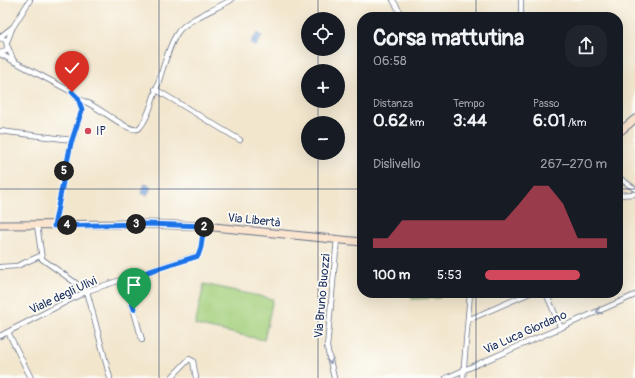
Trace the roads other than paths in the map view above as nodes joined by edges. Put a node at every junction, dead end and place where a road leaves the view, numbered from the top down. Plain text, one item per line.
1 (30, 0) edge
2 (231, 0) edge
3 (392, 0) edge
4 (521, 0) edge
5 (400, 12) edge
6 (521, 12) edge
7 (13, 27) junction
8 (0, 37) edge
9 (7, 45) junction
10 (0, 54) edge
11 (14, 62) junction
12 (155, 89) junction
13 (78, 98) junction
14 (635, 119) edge
15 (623, 129) edge
16 (0, 131) edge
17 (72, 140) junction
18 (240, 140) dead end
19 (623, 181) edge
20 (635, 189) edge
21 (635, 194) edge
22 (623, 195) edge
23 (0, 225) edge
24 (37, 225) junction
25 (54, 226) junction
26 (204, 226) junction
27 (337, 239) junction
28 (357, 241) edge
29 (40, 256) junction
30 (0, 267) edge
31 (125, 279) junction
32 (87, 291) junction
33 (635, 295) edge
34 (470, 298) edge
35 (519, 298) edge
36 (548, 298) edge
37 (468, 320) junction
38 (560, 328) junction
39 (8, 332) junction
40 (0, 336) edge
41 (142, 340) dead end
42 (463, 370) junction
43 (172, 377) dead end
44 (31, 378) edge
45 (110, 378) edge
46 (196, 378) edge
47 (334, 378) edge
48 (446, 378) edge
49 (463, 378) edge

1 - 7 street
2 - 12 street
3 - 5 street
4 - 6 street
7 - 8 street
7 - 9 street
8 - 9 street
9 - 10 street
9 - 11 street
10 - 11 street
11 - 13 street
12 - 13 street
12 - 18 street
13 - 17 street
14 - 15 street
16 - 17 street
17 - 25 street
19 - 20 street
21 - 22 street
23 - 24 street, Via Libertà
24 - 25 street, Via Libertà
24 - 29 street
25 - 26 street, Via Libertà
26 - 27 street, Via Libertà
26 - 31 street, Viale degli Ulivi
27 - 28 street, Via Libertà
27 -> 47 street, Via Bruno Buozzi
29 - 30 street
29 - 32 street
31 - 32 street, Viale degli Ulivi
31 - 41 street
32 - 39 street, Viale degli Ulivi
32 - 45 street
33 -> 38 street, Via Luca Giordano
34 - 37 street
35 - 37 street
36 - 38 street
37 - 42 street
38 - 42 street, Via Luca Giordano
39 - 40 street, Viale degli Ulivi
39 - 44 street
42 - 48 street, Via Luca Giordano
42 - 49 street
43 - 46 street

